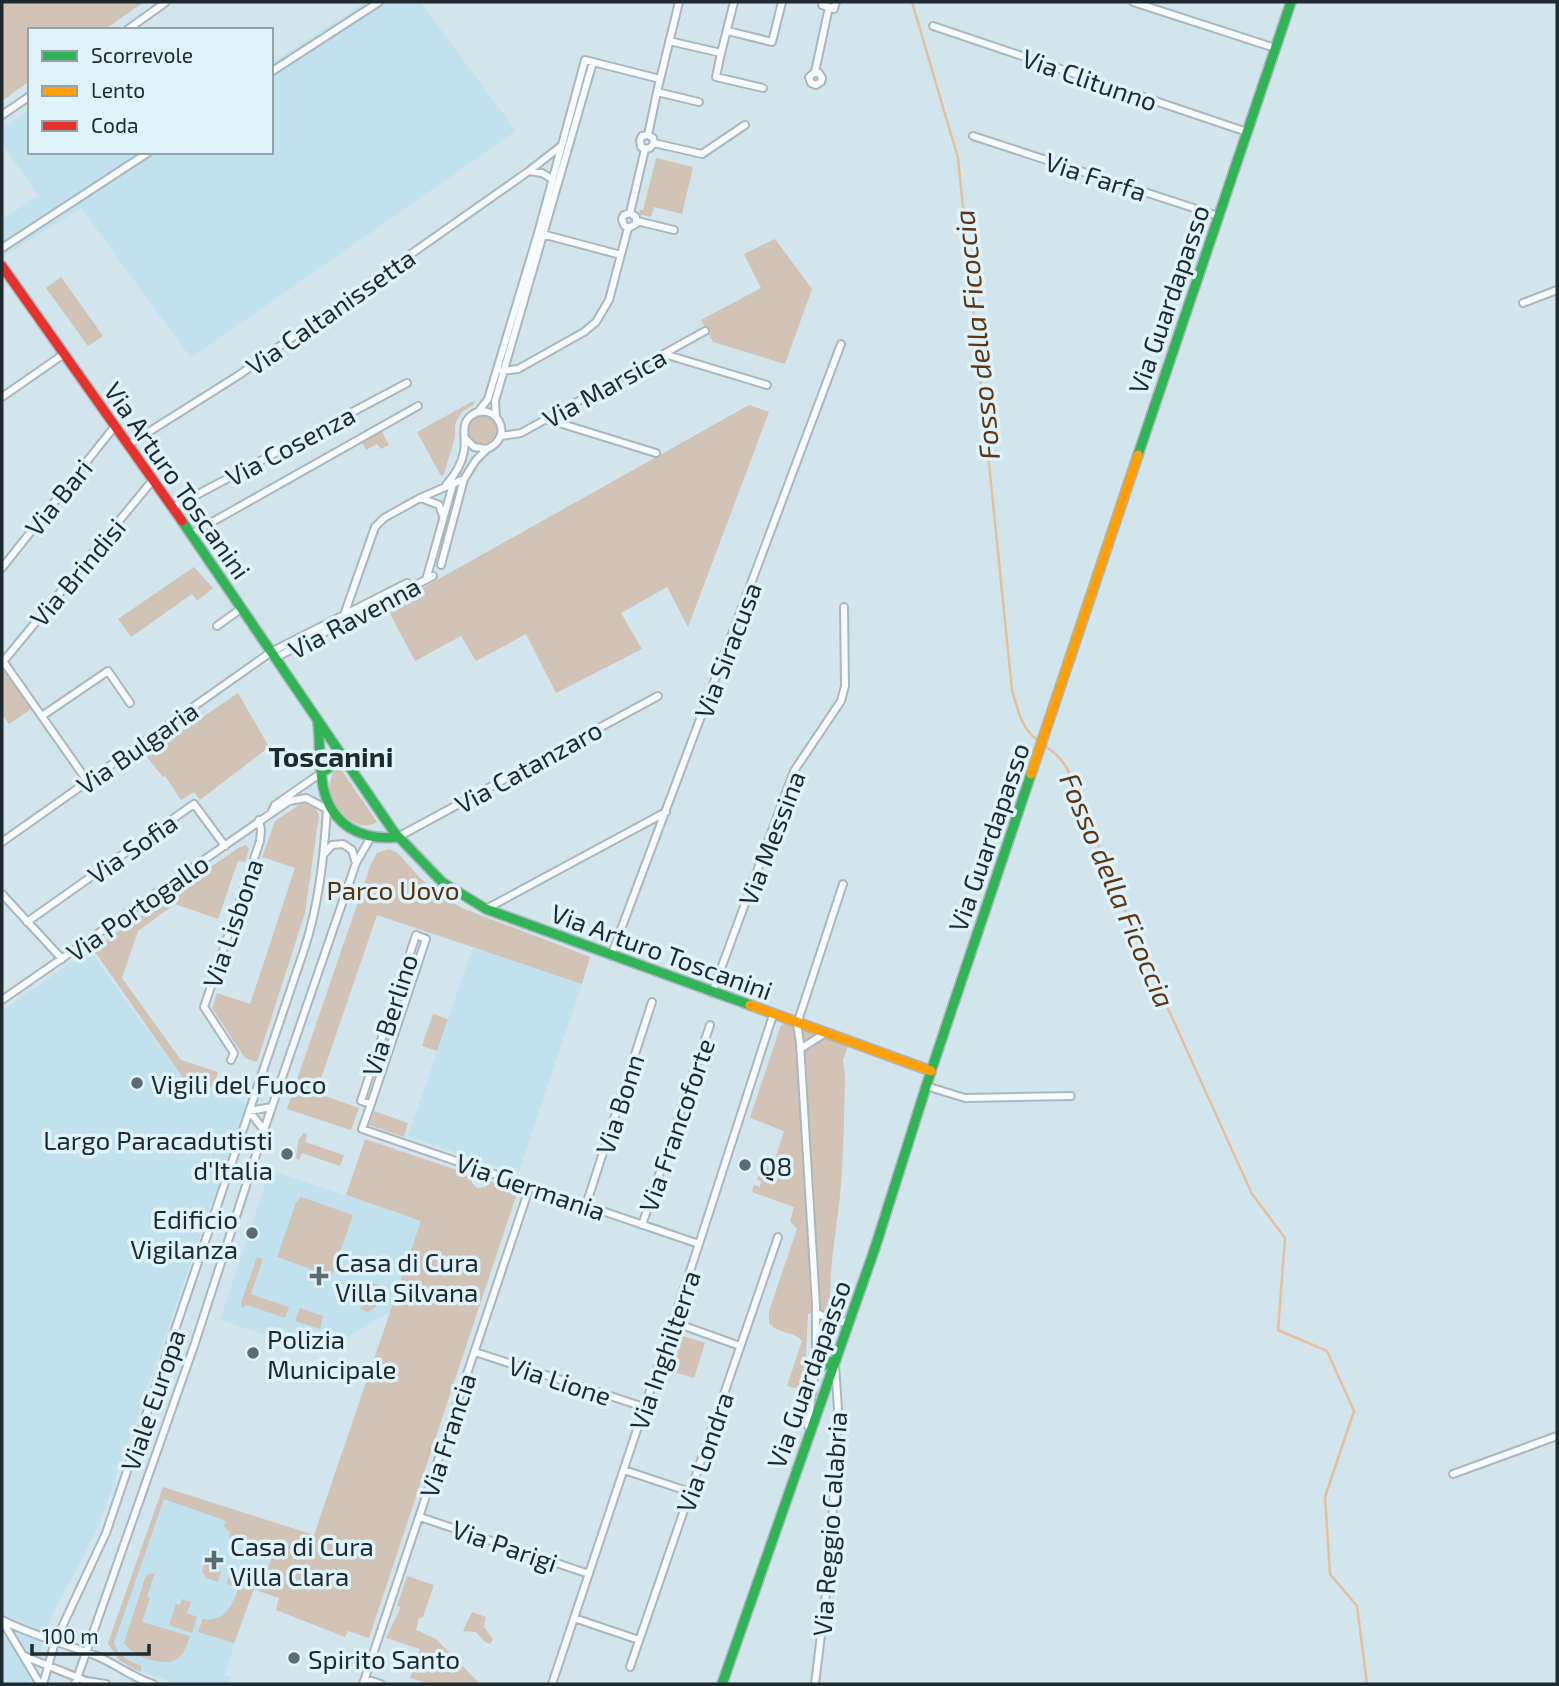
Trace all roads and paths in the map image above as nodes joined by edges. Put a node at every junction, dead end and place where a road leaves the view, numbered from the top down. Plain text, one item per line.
1 (166, 2) edge
2 (379, 2) edge
3 (679, 2) edge
4 (734, 2) edge
5 (782, 2) edge
6 (836, 2) edge
7 (1133, 2) edge
8 (1291, 2) edge
9 (826, 4) edge
10 (156, 5) edge
11 (933, 26) dead end
12 (129, 28) edge
13 (728, 31) junction
14 (669, 41) junction
15 (1275, 48) junction
16 (721, 53) junction
17 (589, 61) junction
18 (273, 71) edge
19 (815, 72) dead end
20 (660, 79) junction
21 (763, 88) dead end
22 (657, 92) junction
23 (28, 97) edge
24 (699, 102) dead end
25 (2, 116) edge
26 (745, 125) dead end
27 (1247, 132) junction
28 (648, 135) junction
29 (973, 136) dead end
30 (654, 143) junction
31 (561, 146) junction
32 (645, 149) junction
33 (146, 154) edge
34 (529, 172) junction
35 (552, 179) junction
36 (631, 213) junction
37 (1218, 216) junction
38 (636, 221) junction
39 (628, 228) junction
40 (674, 230) dead end
41 (541, 234) junction
42 (2, 248) edge
43 (621, 255) junction
44 (2, 266) edge
45 (1557, 290) edge
46 (1523, 303) dead end
47 (705, 331) dead end
48 (841, 344) dead end
49 (664, 354) junction
50 (64, 355) junction
51 (500, 371) junction
52 (407, 383) dead end
53 (767, 384) dead end
54 (2, 397) edge
55 (418, 406) dead end
56 (478, 412) junction
57 (496, 417) junction
58 (546, 419) junction
59 (115, 426) junction
60 (501, 436) junction
61 (465, 438) junction
62 (128, 445) junction
63 (487, 449) junction
64 (656, 453) dead end
65 (464, 480) junction
66 (152, 481) junction
67 (453, 484) junction
68 (445, 486) junction
69 (419, 498) junction
70 (172, 508) junction
71 (443, 517) junction
72 (191, 534) junction
73 (435, 547) junction
74 (445, 550) junction
75 (441, 565) dead end
76 (2, 568) edge
77 (407, 583) dead end
78 (844, 607) dead end
79 (242, 608) junction
80 (344, 615) junction
81 (217, 626) dead end
82 (273, 655) junction
83 (3, 662) edge
84 (658, 696) dead end
85 (130, 703) dead end
86 (42, 716) junction
87 (317, 720) junction
88 (347, 763) junction
89 (321, 773) junction
90 (88, 782) junction
91 (327, 809) junction
92 (271, 812) junction
93 (666, 812) junction
94 (259, 820) junction
95 (386, 821) junction
96 (371, 837) junction
97 (398, 837) junction
98 (2, 842) edge
99 (225, 846) junction
100 (324, 855) junction
101 (356, 863) junction
102 (843, 884) dead end
103 (2, 894) edge
104 (486, 909) junction
105 (27, 922) junction
106 (611, 956) junction
107 (62, 959) junction
108 (712, 993) junction
109 (2, 1000) edge
110 (652, 1002) dead end
111 (773, 1015) junction
112 (797, 1024) junction
113 (710, 1025) dead end
114 (824, 1034) junction
115 (800, 1049) junction
116 (231, 1060) dead end
117 (931, 1071) junction
118 (926, 1086) junction
119 (1071, 1096) dead end
120 (370, 1104) junction
121 (272, 1107) junction
122 (249, 1111) junction
123 (362, 1129) joint
124 (264, 1130) junction
125 (530, 1186) junction
126 (586, 1205) junction
127 (642, 1225) junction
128 (778, 1237) dead end
129 (699, 1244) junction
130 (816, 1312) junction
131 (850, 1321) junction
132 (673, 1322) junction
133 (740, 1346) junction
134 (475, 1352) junction
135 (835, 1361) junction
136 (815, 1365) junction
137 (645, 1408) junction
138 (807, 1434) junction
139 (1557, 1436) edge
140 (624, 1470) junction
141 (1453, 1475) dead end
142 (690, 1492) junction
143 (420, 1517) junction
144 (589, 1574) junction
145 (574, 1618) junction
146 (2, 1620) edge
147 (639, 1640) junction
148 (55, 1642) junction
149 (86, 1652) junction
150 (24, 1656) junction
151 (47, 1666) junction
152 (630, 1667) dead end
153 (76, 1681) edge
154 (364, 1682) edge
155 (41, 1684) edge
156 (106, 1684) edge
157 (153, 1684) edge
158 (381, 1684) edge
159 (552, 1684) edge
160 (722, 1684) edge
161 (815, 1684) edge

1 - 10 street
2 - 18 street
3 - 14 street
4 - 13 street
5 - 13 street
6 - 9 street
7 - 15 street
8 - 15 street, Via Guardapasso
9 - 19 street
10 - 12 street
11 - 27 street, Via Clitunno
13 - 16 street
14 - 16 street
14 - 20 street
15 - 27 street, Via Guardapasso
16 - 21 street
17 - 20 street
17 - 31 street
17 - 41 street
20 - 22 street
22 - 24 street
22 - 28 street
23 - 25 street
26 - 30 street
27 - 37 street, Via Guardapasso
28 - 30 street
28 - 32 street
29 - 37 street, Via Farfa
30 - 32 street
31 - 34 street, Via Caltanissetta
31 - 35 street
32 - 36 street
33 - 42 street
34 - 35 street
34 - 62 street, Via Caltanissetta
35 - 41 street
36 - 38 street
36 - 39 street
37 - 117 street, Via Guardapasso
38 - 39 street
38 - 40 street
39 - 43 street
41 - 43 street
41 - 51 street
43 - 51 street
44 - 50 street, Via Arturo Toscanini
45 - 46 street
47 - 49 street, Via Marsica
48 - 93 street, Via Siracusa
49 - 53 street
49 - 58 street, Via Marsica
50 - 54 street
50 - 59 street, Via Arturo Toscanini
51 - 56 street
51 - 57 street
52 - 70 street, Via Cosenza
55 - 72 street
56 - 57 street
56 - 61 street
57 - 60 street
58 - 60 street, Via Marsica
58 - 64 street
59 - 62 street, Via Arturo Toscanini
59 - 76 street, Via Bari
60 - 63 street
61 - 63 street
61 - 68 street
62 - 66 street, Via Arturo Toscanini
63 - 65 street
65 - 67 street
65 - 74 street
66 - 70 street, Via Arturo Toscanini
66 - 83 street, Via Brindisi
67 - 68 street
67 - 71 street
68 - 69 street
69 - 71 street
69 - 80 street
70 - 72 street, Via Arturo Toscanini
71 - 73 street
72 - 79 street, Via Arturo Toscanini
73 - 74 street
73 - 82 street, Via Ravenna
74 - 75 street
77 - 80 street
78 - 108 street, Via Messina
79 - 81 street
79 - 82 street, Via Arturo Toscanini
80 - 82 street
82 - 87 street, Via Arturo Toscanini
82 - 90 street, Via Bulgaria
83 - 86 street
84 - 97 street, Via Catanzaro
85 - 86 street
86 - 90 street
87 - 88 street, Via Arturo Toscanini
87 - 89 street, Via Arturo Toscanini
88 - 89 street
88 - 95 street, Via Arturo Toscanini
89 - 91 street, Via Arturo Toscanini
89 - 92 street, Via Portogallo
90 - 98 street, Via Bulgaria
91 - 92 street, Via Portogallo
91 - 96 street
91 - 100 street, Viale Europa
92 - 94 street, Via Portogallo
93 - 104 street
93 - 106 street, Via Siracusa
94 - 99 street, Via Portogallo
94 - 116 street, Via Lisbona
95 - 96 street
95 - 97 street, Via Arturo Toscanini
96 - 97 street
96 - 101 street, Viale Europa
97 - 104 street, Via Arturo Toscanini
99 - 105 street, Via Sofia
99 - 107 street, Via Portogallo
100 - 101 street
100 - 122 street, Viale Europa
101 - 121 street, Viale Europa
102 - 112 street
103 - 105 street
104 - 106 street, Via Arturo Toscanini
105 - 107 street
106 - 108 street, Via Arturo Toscanini
107 - 109 street, Via Portogallo
108 - 111 street, Via Arturo Toscanini
110 - 126 street, Via Bonn
111 - 112 street, Via Arturo Toscanini
111 - 129 street, Via Inghilterra
112 - 114 street, Via Arturo Toscanini
112 - 115 street
113 - 127 street, Via Francoforte
114 - 115 street
114 - 117 street, Via Arturo Toscanini
115 - 130 street
117 - 118 street, Via Guardapasso
118 - 119 street
118 - 131 street, Via Guardapasso
120 - 120 street, Via Berlino
120 - 123 street, Via Berlino
121 - 122 street
121 - 124 street, Viale Europa
122 - 124 street
122 - 148 street, Viale Europa
123 - 125 street, Via Germania
124 - 149 street, Viale Europa
125 - 126 street, Via Germania
125 - 134 street, Via Francia
126 - 127 street, Via Germania
127 - 129 street, Via Germania
128 - 133 street, Via Londra
129 - 132 street, Via Inghilterra
130 - 131 street
130 - 136 street
131 - 135 street, Via Guardapasso
132 - 133 street
132 - 137 street, Via Inghilterra
133 - 142 street, Via Londra
134 - 137 street, Via Lione
134 - 143 street, Via Francia
135 - 136 street
135 - 138 street, Via Guardapasso
135 - 161 street, Via Reggio Calabria
136 - 138 street
137 - 140 street, Via Inghilterra
138 - 160 street, Via Guardapasso
139 - 141 street
140 - 142 street
140 - 144 street, Via Inghilterra
142 - 147 street, Via Londra
143 - 144 street, Via Parigi
143 - 154 street, Via Francia
144 - 145 street, Via Inghilterra
145 - 147 street
145 - 159 street, Via Inghilterra
146 - 148 street
146 - 150 street
147 - 152 street, Via Londra
148 - 149 street
148 - 151 street, Viale Europa
149 - 153 street, Viale Europa
149 - 157 street
150 - 151 street
150 - 155 street
151 - 153 street
151 - 155 street, Viale Europa
153 - 156 street
154 - 158 street

